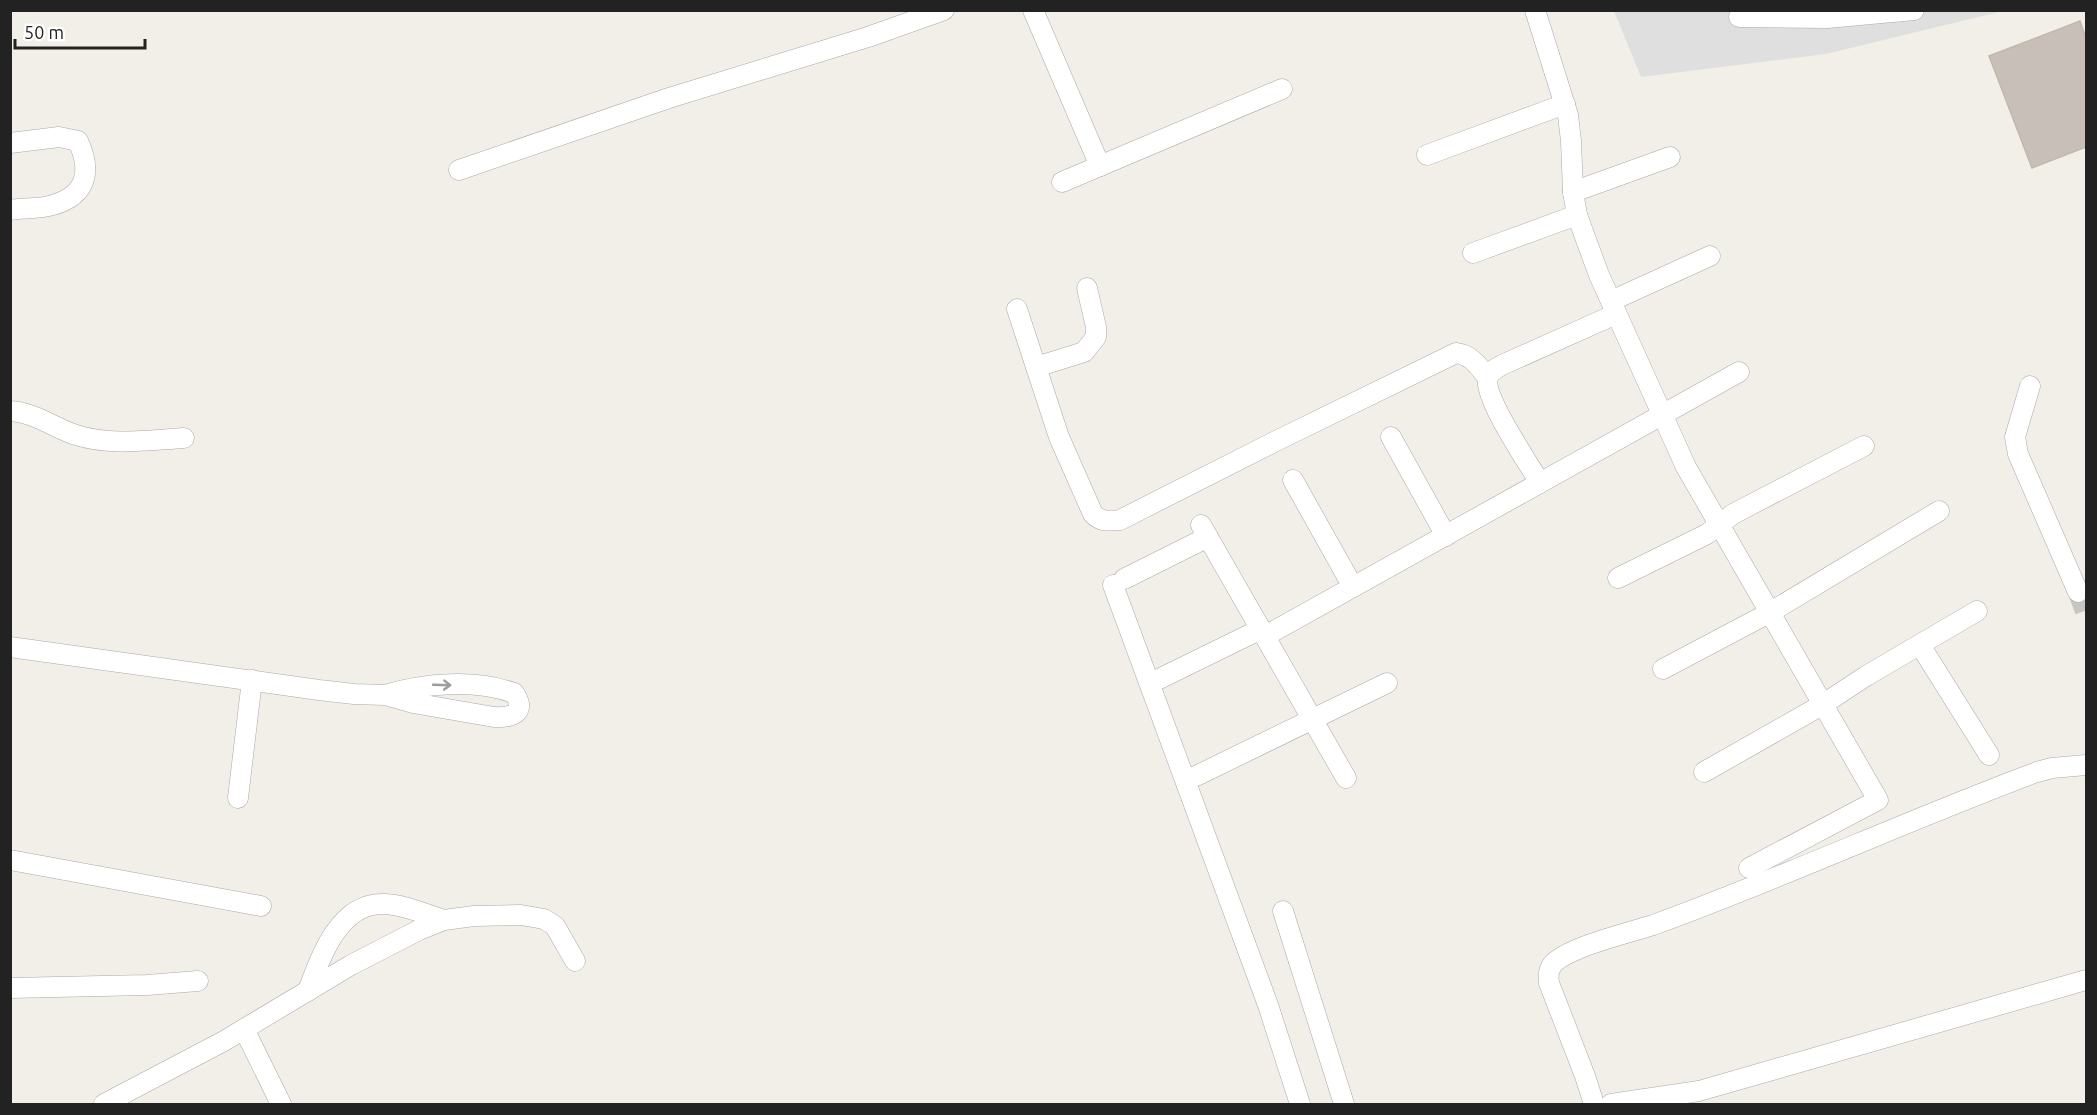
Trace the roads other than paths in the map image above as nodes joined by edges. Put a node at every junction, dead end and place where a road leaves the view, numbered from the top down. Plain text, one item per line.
1 (944, 10) edge
2 (1033, 10) edge
3 (1535, 10) edge
4 (1914, 10) edge
5 (1871, 13) edge
6 (1739, 17) dead end
7 (1282, 89) dead end
8 (1565, 104) junction
9 (10, 143) edge
10 (1427, 155) dead end
11 (1671, 157) dead end
12 (1100, 166) junction
13 (459, 170) dead end
14 (1062, 182) dead end
15 (1573, 192) junction
16 (10, 210) edge
17 (1577, 215) junction
18 (1473, 254) dead end
19 (1710, 256) dead end
20 (1087, 288) dead end
21 (1613, 308) junction
22 (1017, 309) dead end
23 (1036, 367) junction
24 (1739, 372) dead end
25 (1488, 378) junction
26 (2030, 386) dead end
27 (10, 411) edge
28 (1662, 416) junction
29 (1391, 437) dead end
30 (184, 438) dead end
31 (1864, 446) dead end
32 (1293, 480) dead end
33 (1540, 483) junction
34 (1939, 512) dead end
35 (1719, 524) junction
36 (1446, 536) junction
37 (1618, 578) dead end
38 (1353, 587) junction
39 (2078, 592) tunnel mouth
40 (1977, 611) dead end
41 (1769, 613) junction
42 (1263, 633) junction
43 (1920, 645) junction
44 (10, 647) edge
45 (1663, 669) dead end
46 (1159, 679) dead end
47 (252, 680) junction
48 (1387, 683) dead end
49 (385, 695) junction
50 (1822, 705) junction
51 (1313, 719) junction
52 (1989, 755) dead end
53 (2086, 765) edge
54 (1704, 771) dead end
55 (1196, 776) dead end
56 (1346, 778) dead end
57 (238, 798) dead end
58 (10, 860) edge
59 (1749, 868) dead end
60 (261, 906) dead end
61 (1283, 912) dead end
62 (444, 920) junction
63 (575, 961) dead end
64 (2086, 980) edge
65 (198, 981) dead end
66 (10, 988) edge
67 (308, 991) junction
68 (244, 1029) junction
69 (130, 1098) edge
70 (104, 1104) edge
71 (281, 1104) edge
72 (1300, 1104) edge
73 (1344, 1104) edge
74 (1594, 1104) edge
75 (1611, 1104) edge

1 - 13 street
2 - 12 street
3 - 8 street
4 - 5 street
5 - 6 street
7 - 12 street
8 - 10 street
8 - 15 street
9 - 16 street
11 - 15 street
12 - 14 street
15 - 17 street
17 - 18 street
17 - 21 street
19 - 21 street
20 - 23 street
21 - 25 street
21 - 28 street
22 - 23 street
23 - 25 street
24 - 28 street
25 - 33 street
26 - 39 street
27 - 30 street
28 - 33 street
28 - 35 street
29 - 36 street
31 - 35 street
32 - 38 street
33 - 36 street
34 - 41 street
35 - 37 street
35 - 41 street
36 - 38 street
38 - 42 street
40 - 43 street
41 - 45 street
41 - 50 street
42 - 46 street
42 - 51 street
42 - 72 street
43 - 50 street
43 - 52 street
44 - 47 street
47 - 49 street
47 - 57 street
48 - 51 street
49 -> 49 street
50 - 54 street
50 - 59 street
51 - 55 street
51 - 56 street
53 - 74 street
58 - 60 street
61 - 73 street
62 - 63 street
62 - 67 street
62 - 67 street
64 - 75 street
65 - 66 street
67 - 68 street
68 - 69 street
68 - 71 street
69 - 70 street

